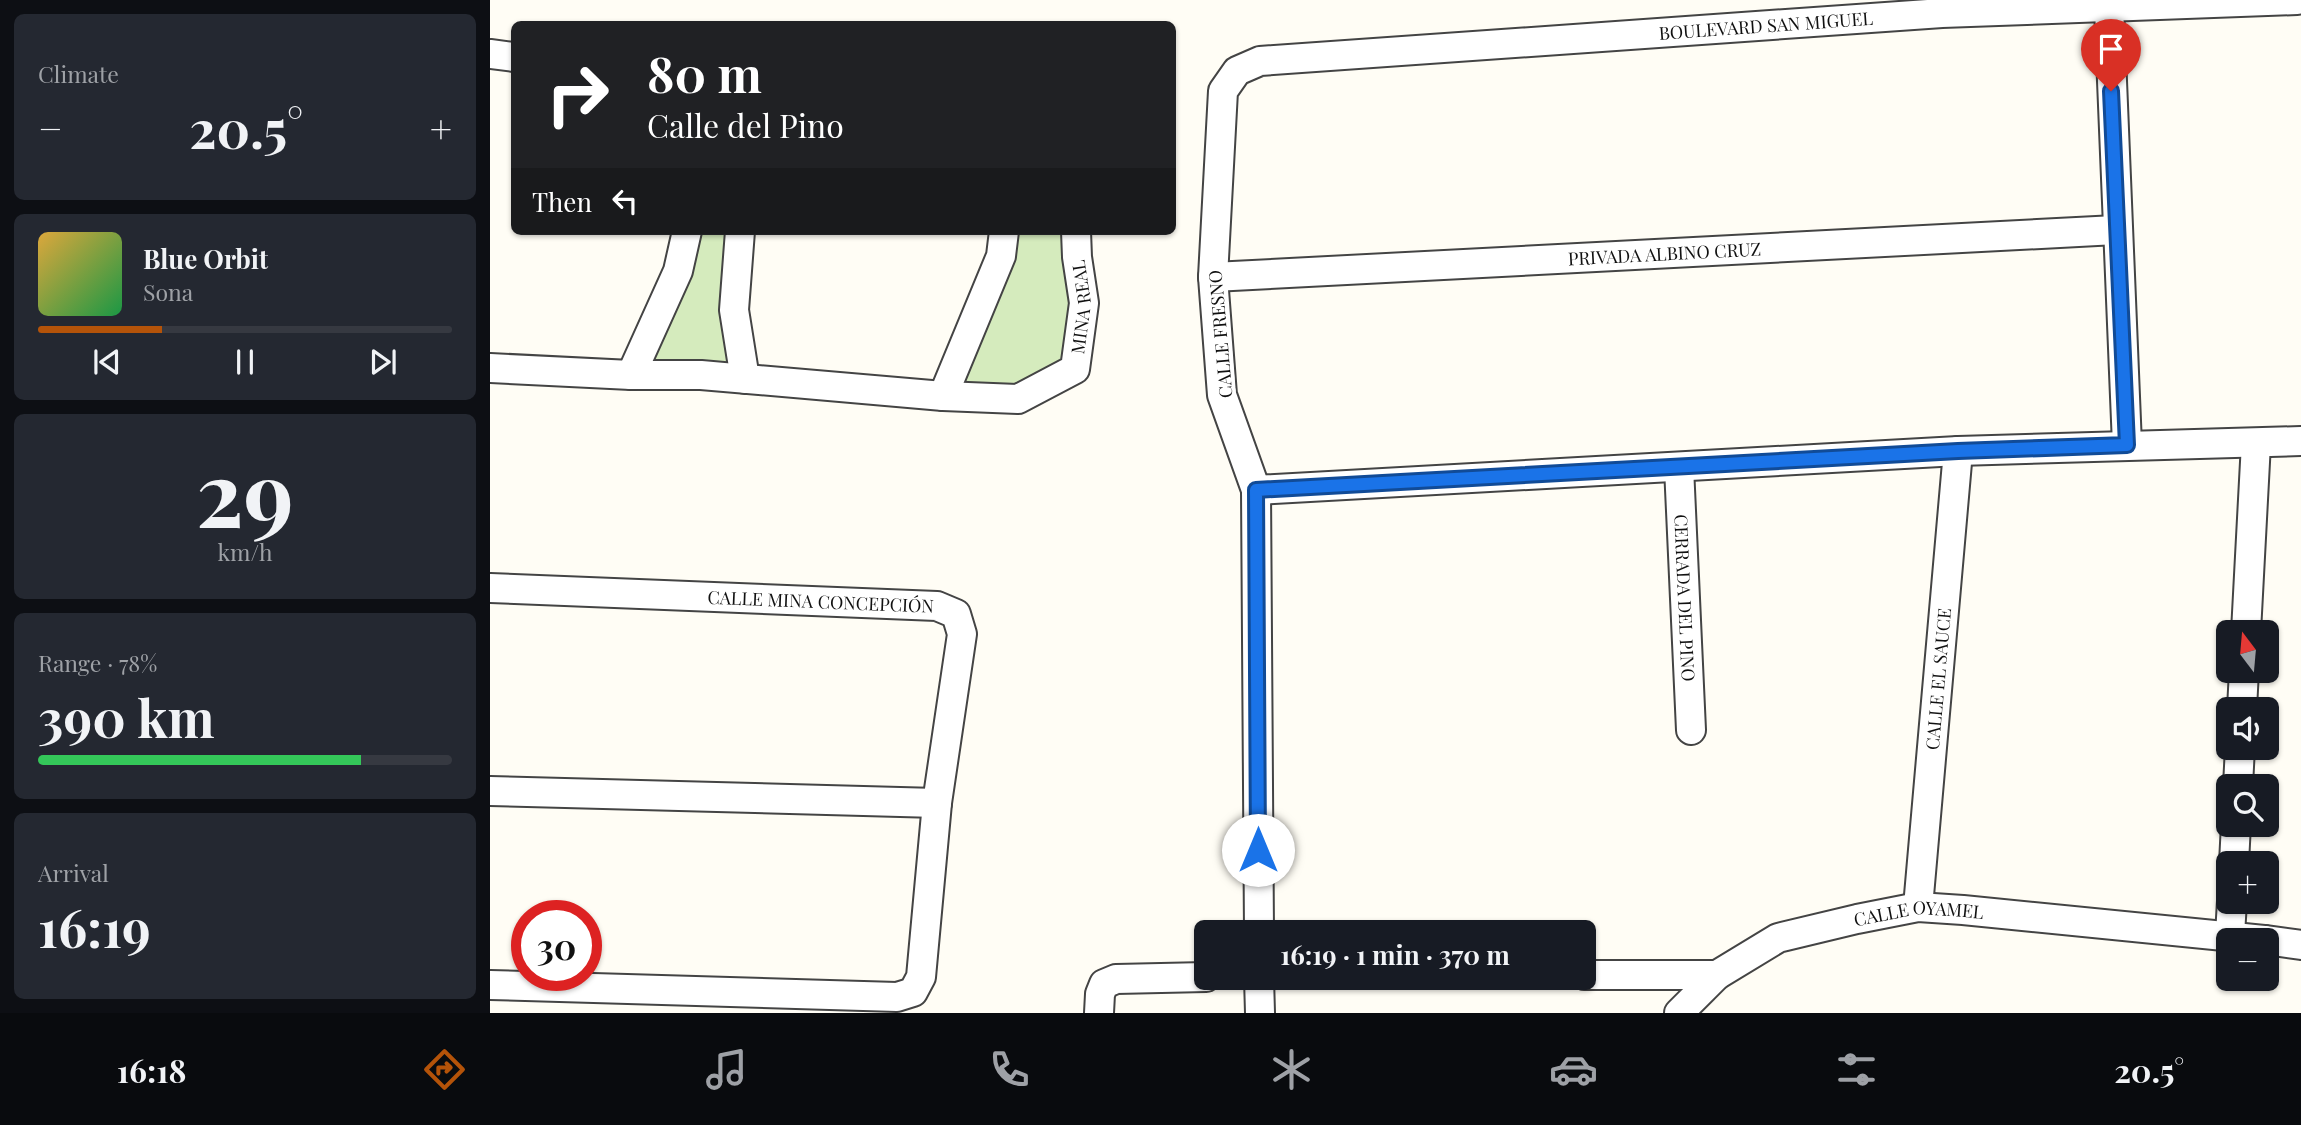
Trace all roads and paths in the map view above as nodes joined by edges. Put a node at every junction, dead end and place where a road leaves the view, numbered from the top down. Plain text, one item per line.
1 (2297, 0) edge
2 (2065, 5) edge
3 (2109, 8) junction
4 (490, 54) edge
5 (511, 57) edge
6 (1237, 71) joint
7 (2116, 230) junction
8 (686, 235) edge
9 (740, 235) edge
10 (1004, 235) edge
11 (1076, 235) edge
12 (1213, 277) junction
13 (490, 368) edge
14 (631, 375) junction
15 (745, 379) junction
16 (943, 396) junction
17 (2301, 441) edge
18 (2256, 443) junction
19 (2127, 445) junction
20 (1958, 451) junction
21 (1679, 467) junction
22 (1256, 490) junction
23 (490, 588) edge
24 (2247, 620) edge
25 (1691, 730) dead end
26 (490, 791) edge
27 (937, 803) junction
28 (1918, 907) junction
29 (1259, 920) edge
30 (2216, 934) edge
31 (2279, 942) edge
32 (2301, 945) edge
33 (1596, 975) edge
34 (1717, 975) junction
35 (1194, 977) edge
36 (490, 985) edge
37 (1259, 990) edge
38 (1099, 1013) edge
39 (1260, 1013) edge
40 (1679, 1013) edge

1 - 3 street, BOULEVARD SAN MIGUEL
2 - 3 street, BOULEVARD SAN MIGUEL
2 - 6 street, BOULEVARD SAN MIGUEL
3 - 7 street
4 - 5 street
6 - 12 street, CALLE FRESNO
7 - 12 street, PRIVADA ALBINO CRUZ
7 - 19 street
8 - 14 street
9 - 15 street
10 - 16 street
11 - 16 street, MINA REAL
12 - 22 street, CALLE FRESNO
13 - 14 street, MINA REAL
14 - 15 street, MINA REAL
15 - 16 street, MINA REAL
17 - 18 street
18 - 19 street
18 - 24 street
19 - 20 street
20 - 21 street
20 - 28 street, CALLE EL SAUCE
21 - 22 street
21 - 25 street, CERRADA DEL PINO
22 - 29 street, CALLE FRESNO
23 - 27 street, CALLE MINA CONCEPCIÓN
26 - 27 street
27 - 36 street, CALLE MINA CONCEPCIÓN
28 - 30 street, CALLE OYAMEL
28 - 34 street, CALLE OYAMEL
31 - 32 street, CALLE OYAMEL
33 - 34 street
34 - 40 street, CALLE OYAMEL
35 - 38 street
37 - 39 street

